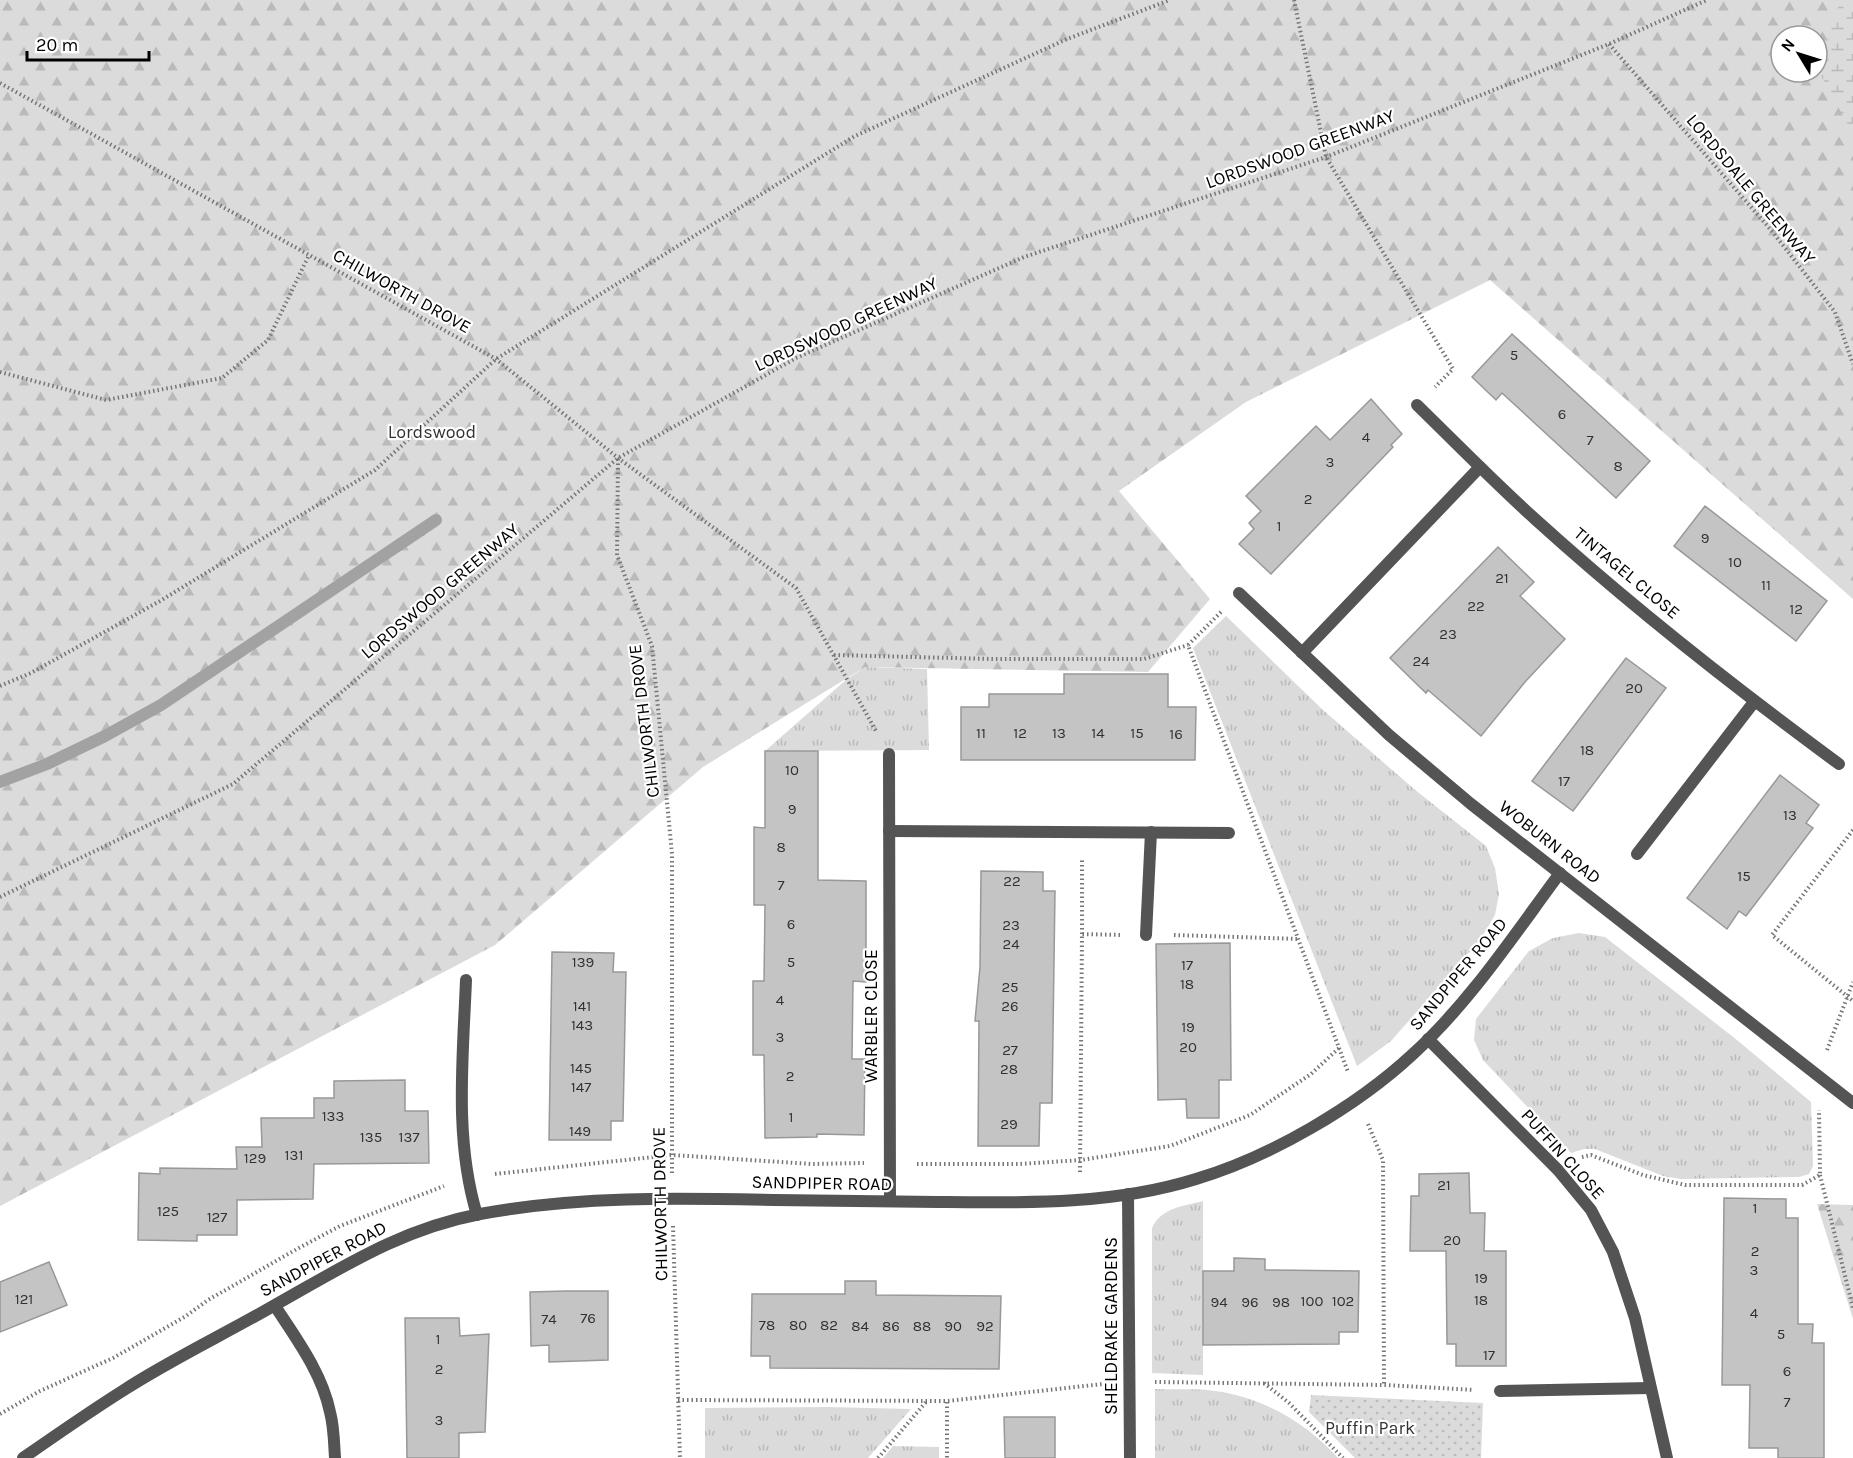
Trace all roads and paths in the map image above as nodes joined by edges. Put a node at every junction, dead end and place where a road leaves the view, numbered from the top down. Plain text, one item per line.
1 (1170, 0) edge
2 (1294, 0) edge
3 (1707, 0) edge
4 (1609, 44) junction
5 (0, 83) edge
6 (1326, 157) junction
7 (309, 255) junction
8 (496, 359) junction
9 (1853, 364) edge
10 (0, 372) edge
11 (1417, 405) joint
12 (618, 458) junction
13 (1480, 468) junction
14 (1239, 593) joint
15 (1188, 645) junction
16 (1302, 653) junction
17 (834, 655) junction
18 (0, 686) edge
19 (1754, 702) junction
20 (889, 754) joint
21 (1839, 764) dead end
22 (889, 831) junction
23 (1853, 831) edge
24 (1082, 832) junction
25 (1151, 832) junction
26 (1229, 833) dead end
27 (1637, 854) dead end
28 (1560, 873) junction
29 (0, 897) edge
30 (1082, 934) junction
31 (1146, 935) junction
32 (1299, 939) junction
33 (466, 980) dead end
34 (1853, 982) edge
35 (1848, 996) junction
36 (1853, 1001) edge
37 (1428, 1039) junction
38 (1818, 1074) junction
39 (1358, 1098) junction
40 (1853, 1103) edge
41 (1558, 1170) junction
42 (1820, 1175) junction
43 (1128, 1194) junction
44 (672, 1198) junction
45 (1080, 1200) junction
46 (890, 1202) junction
47 (477, 1215) junction
48 (275, 1306) junction
49 (1853, 1308) edge
50 (113, 1358) dead end
51 (1129, 1381) junction
52 (1264, 1383) junction
53 (1384, 1384) junction
54 (1650, 1388) junction
55 (1500, 1391) joint
56 (678, 1400) junction
57 (946, 1401) junction
58 (926, 1402) junction
59 (0, 1414) edge
60 (23, 1458) edge
61 (335, 1458) edge
62 (680, 1458) edge
63 (878, 1458) edge
64 (947, 1458) edge
65 (1130, 1458) edge
66 (1343, 1458) edge
67 (1667, 1458) edge

1 - 8 path
2 - 6 path
3 - 4 path, LORDSWOOD GREENWAY
4 - 6 path, LORDSWOOD GREENWAY
4 - 9 path, LORDSDALE GREENWAY
5 - 7 path, CHILWORTH DROVE
6 - 11 path
6 - 12 path, LORDSWOOD GREENWAY
7 - 8 path, CHILWORTH DROVE
7 - 10 path
8 - 12 path, CHILWORTH DROVE
8 - 18 path
11 - 13 street, TINTAGEL CLOSE
12 - 17 path
12 - 29 path, LORDSWOOD GREENWAY
12 - 44 path, CHILWORTH DROVE
13 - 16 street
13 - 19 street, TINTAGEL CLOSE
14 - 15 path
14 - 16 street, WOBURN ROAD
15 - 17 path
15 - 32 path
16 - 28 street, WOBURN ROAD
17 - 20 path
19 - 21 street, TINTAGEL CLOSE
19 - 27 street
20 - 22 street, WARBLER CLOSE
22 - 24 street
22 - 46 street, WARBLER CLOSE
23 - 35 path
24 - 25 street
24 - 30 path
25 - 26 street
25 - 31 street
28 - 37 street, SANDPIPER ROAD
28 - 38 street, WOBURN ROAD
30 - 31 path
30 - 45 path
31 - 32 path
32 - 39 path
33 - 47 street
34 - 35 path
35 - 36 path
35 - 38 path
37 - 39 street, SANDPIPER ROAD
37 - 41 street, PUFFIN CLOSE
38 - 40 street, WOBURN ROAD
38 - 42 path
39 - 43 street, SANDPIPER ROAD
39 - 53 path
41 - 42 path
41 - 54 street, PUFFIN CLOSE
42 - 49 path
43 - 45 street, SANDPIPER ROAD
43 - 51 street, SHELDRAKE GARDENS
44 - 46 street, SANDPIPER ROAD
44 - 47 street, SANDPIPER ROAD
44 - 56 path, CHILWORTH DROVE
45 - 46 street, SANDPIPER ROAD
47 - 48 street, SANDPIPER ROAD
48 - 60 street, SANDPIPER ROAD
48 - 61 street
50 - 59 path
51 - 52 path
51 - 57 path
51 - 65 street, SHELDRAKE GARDENS
52 - 53 path
52 - 66 path
53 - 55 path
54 - 55 street
54 - 67 street, PUFFIN CLOSE
56 - 58 path
56 - 62 path, CHILWORTH DROVE
57 - 58 path
57 - 64 path
58 - 63 path

